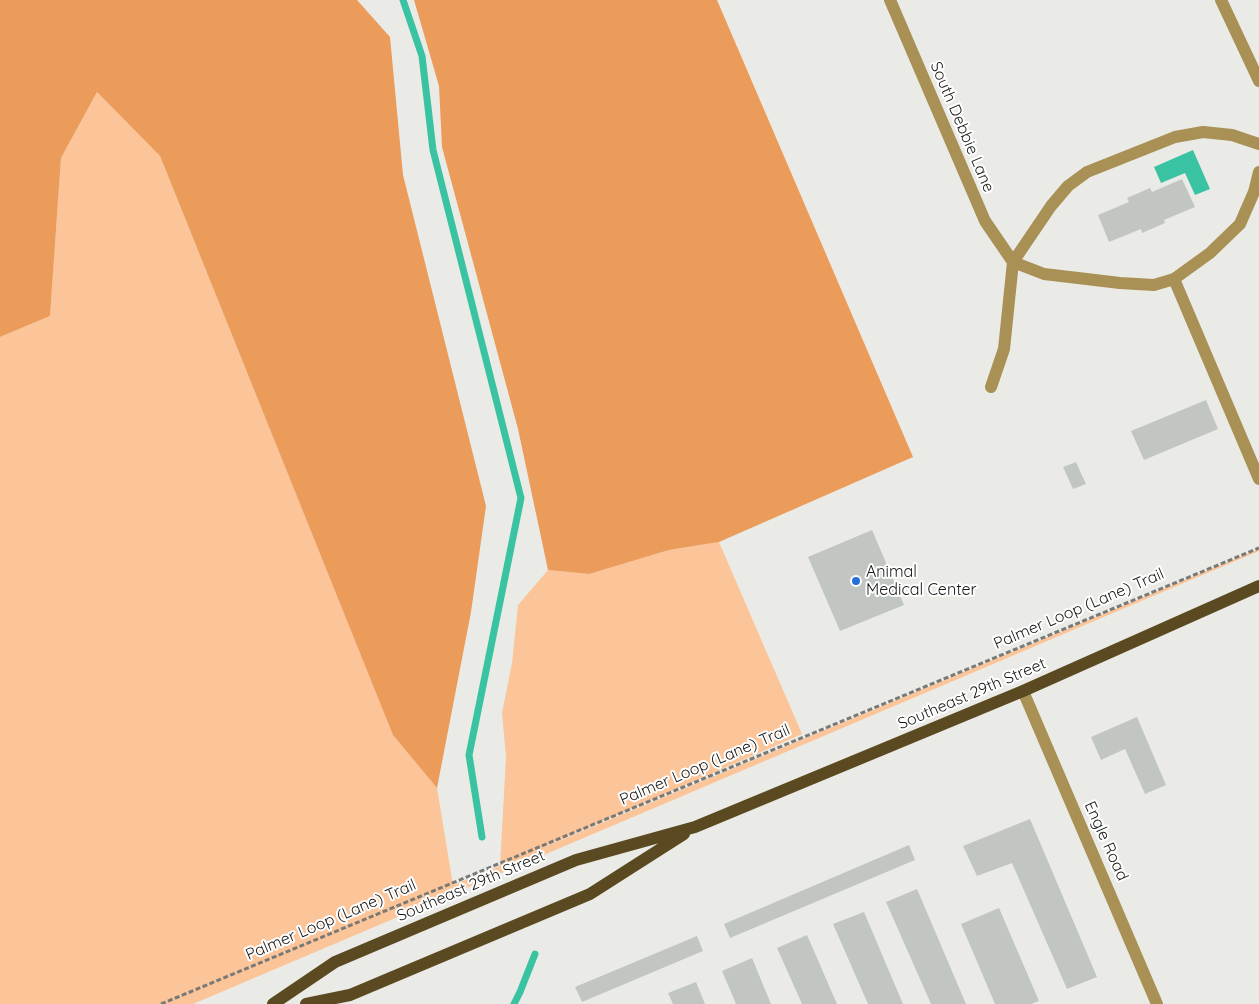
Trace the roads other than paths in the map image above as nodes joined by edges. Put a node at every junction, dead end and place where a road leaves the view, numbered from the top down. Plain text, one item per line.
1 (890, 0) edge
2 (1221, 0) edge
3 (1259, 81) edge
4 (1259, 144) edge
5 (1259, 172) edge
6 (1013, 262) junction
7 (1174, 279) junction
8 (991, 387) dead end
9 (1254, 452) edge
10 (1259, 479) edge
11 (1259, 586) edge
12 (1023, 691) junction
13 (695, 827) junction
14 (273, 1004) edge
15 (306, 1004) edge
16 (1157, 1004) edge

1 - 6 street, South Debbie Lane
2 - 3 street
4 - 6 street
5 - 7 street
6 - 7 street
6 - 8 street
7 - 9 street
9 - 10 street
11 - 12 main road, Southeast 29th Street
12 - 13 main road, Southeast 29th Street
12 - 16 street, Engle Road
13 - 14 main road, Southeast 29th Street
13 - 15 main road, Southeast 29th Street

